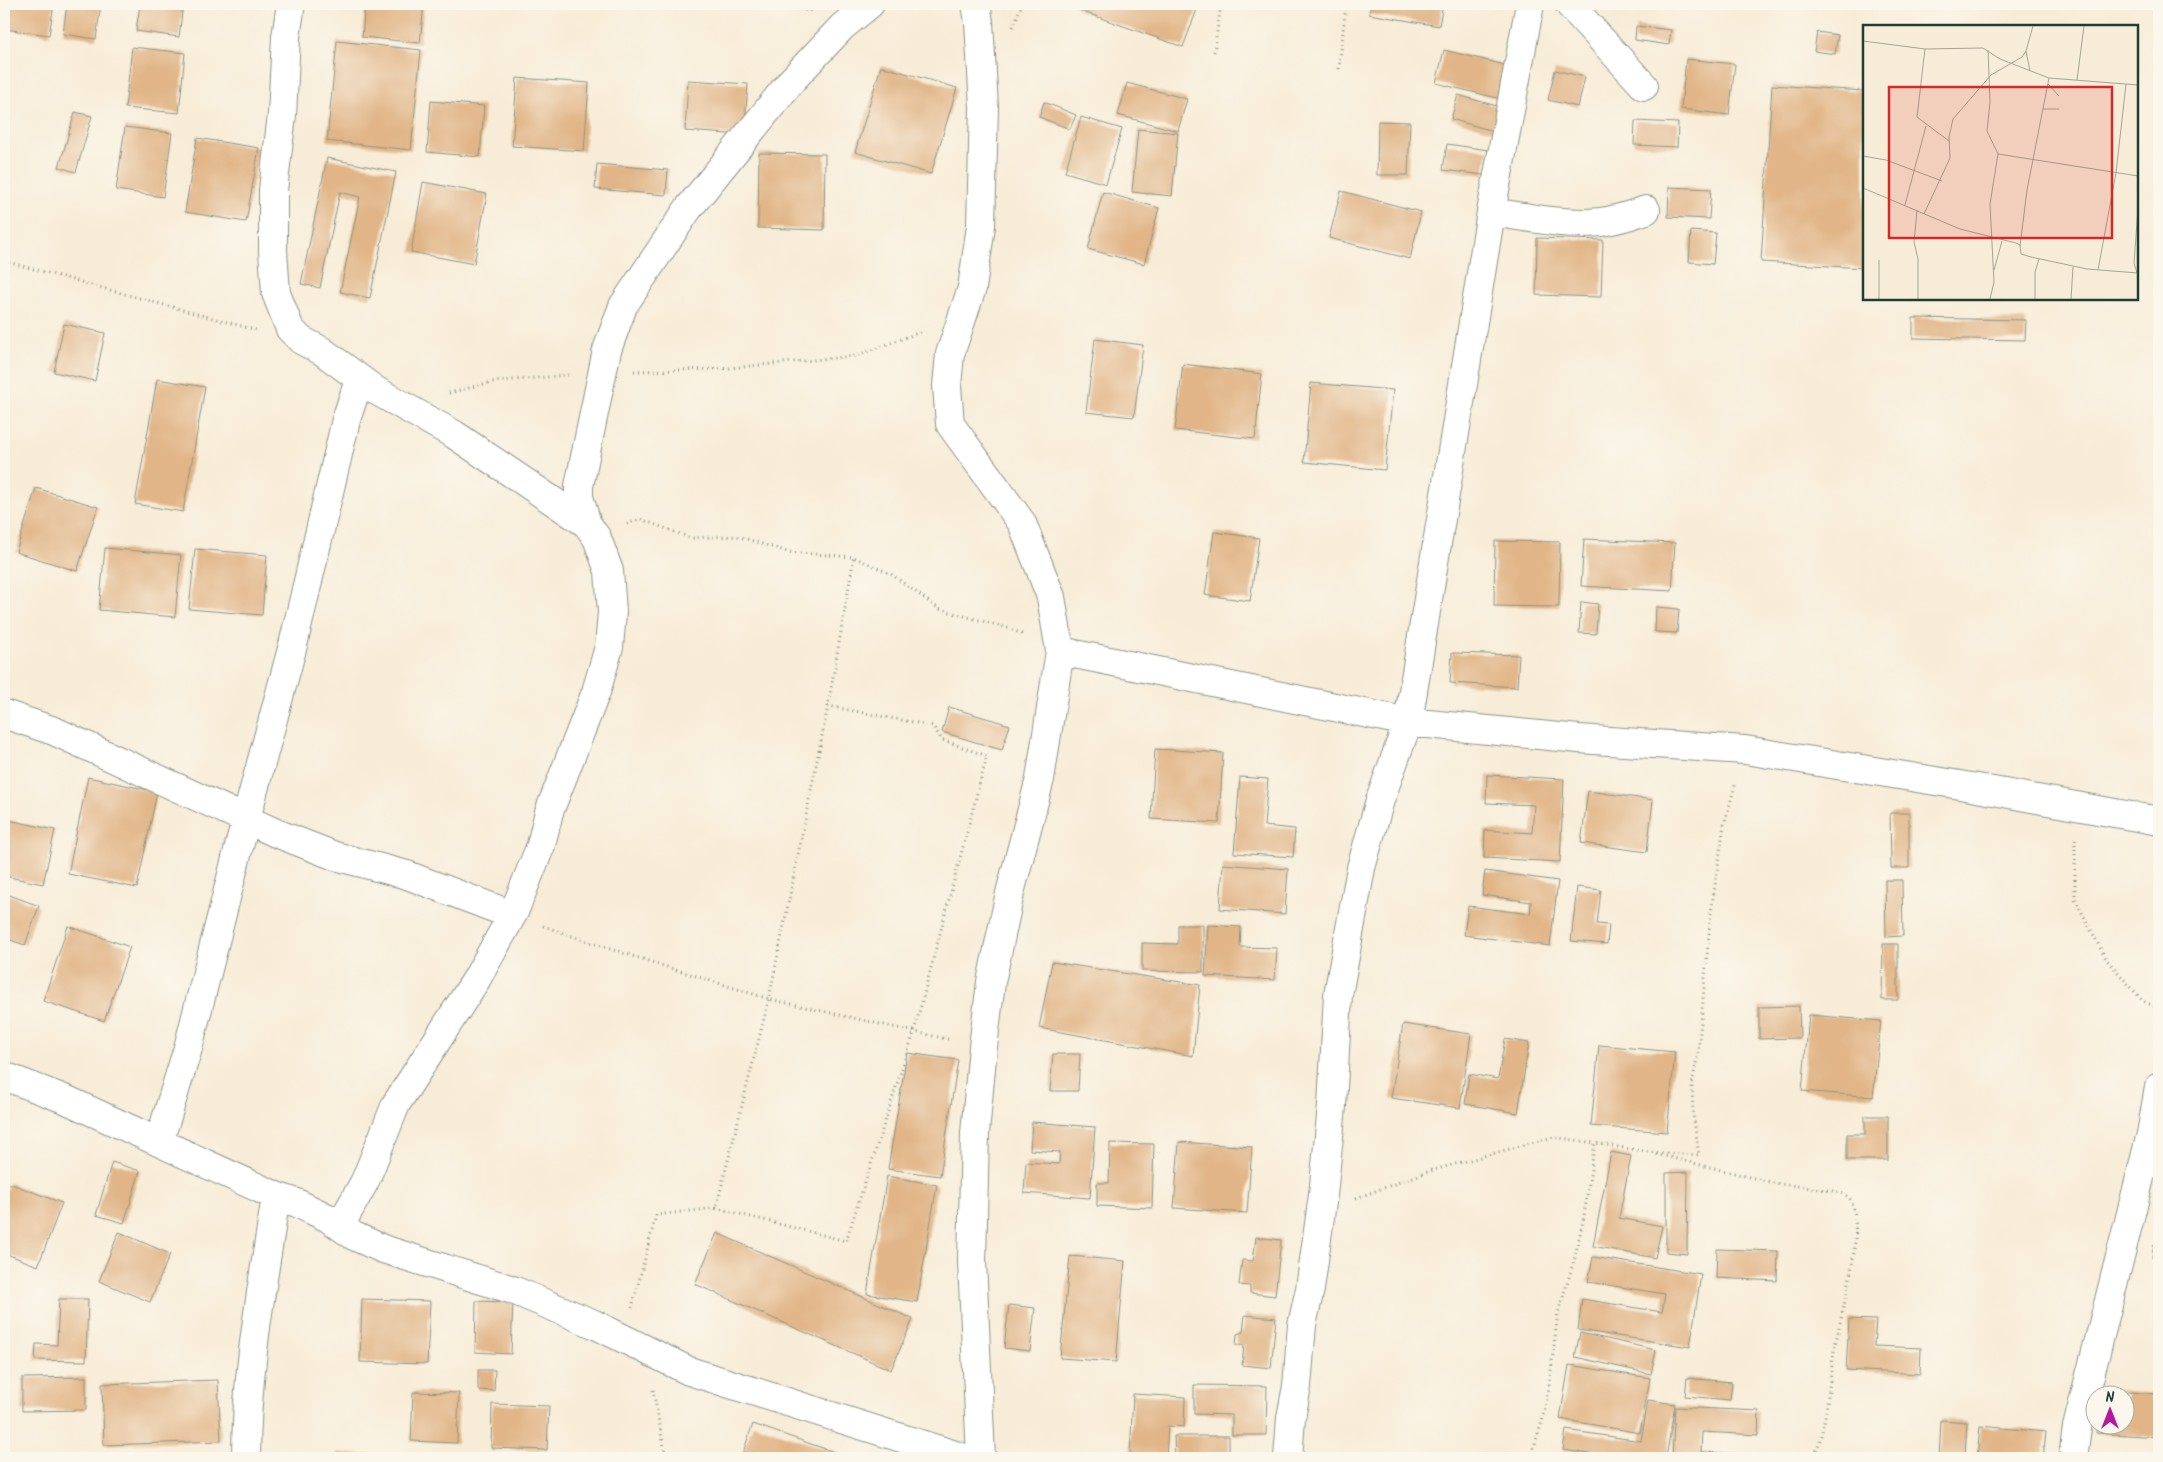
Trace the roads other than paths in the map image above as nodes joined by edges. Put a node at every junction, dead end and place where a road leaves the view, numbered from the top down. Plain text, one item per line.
1 (291, 4) edge
2 (976, 4) edge
3 (1530, 4) edge
4 (1569, 4) edge
5 (861, 11) edge
6 (1644, 86) dead end
7 (1646, 210) dead end
8 (1491, 212) junction
9 (359, 380) junction
10 (592, 531) junction
11 (1060, 651) junction
12 (4, 714) edge
13 (1408, 722) junction
14 (246, 819) junction
15 (2159, 822) edge
16 (512, 915) junction
17 (4, 1076) edge
18 (2159, 1087) edge
19 (158, 1142) junction
20 (276, 1196) junction
21 (340, 1226) junction
22 (246, 1458) edge
23 (965, 1458) edge
24 (981, 1458) edge
25 (1288, 1458) edge
26 (2073, 1458) edge

1 - 9 street
2 - 11 street
3 - 8 street
4 - 6 street
5 - 10 street
7 - 8 street
8 - 13 street
9 - 10 street
9 - 14 street
10 - 16 street
11 - 13 street
11 - 24 street
12 - 14 street
13 - 15 street
13 - 25 street
14 - 16 street
14 - 19 street
16 - 21 street
17 - 19 street
18 - 26 street
19 - 20 street
20 - 21 street
20 - 22 street
21 - 23 street

